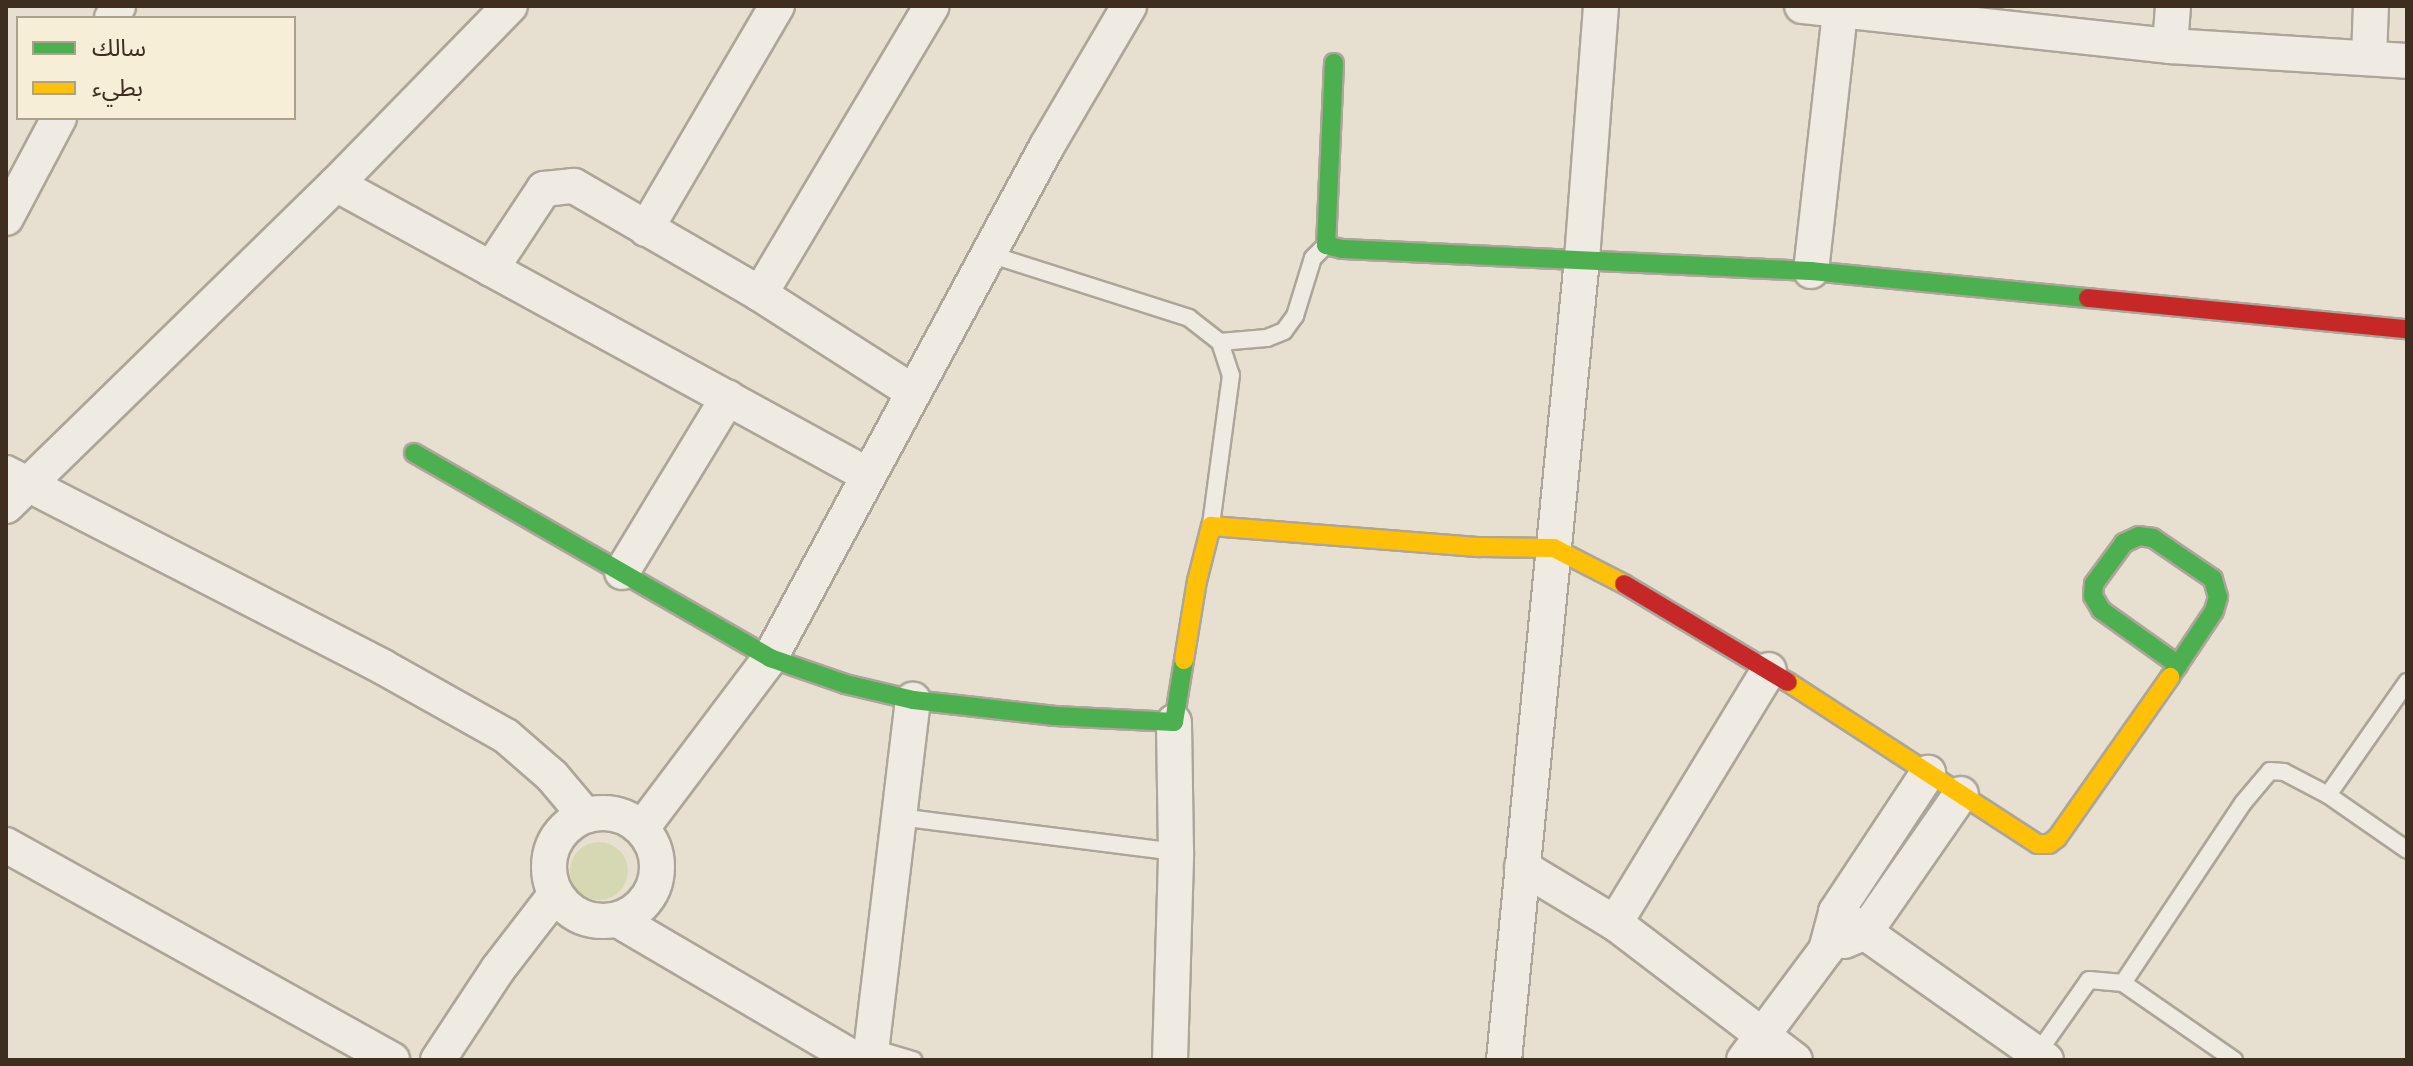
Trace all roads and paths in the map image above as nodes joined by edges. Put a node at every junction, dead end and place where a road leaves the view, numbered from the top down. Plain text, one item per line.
1 (510, 6) edge
2 (777, 6) edge
3 (932, 6) edge
4 (1129, 6) edge
5 (1601, 6) edge
6 (1802, 6) edge
7 (2173, 6) edge
8 (2371, 6) edge
9 (1840, 12) junction
10 (1973, 15) edge
11 (2170, 46) junction
12 (2369, 57) junction
13 (2407, 61) edge
14 (1334, 63) dead end
15 (58, 120) edge
16 (336, 184) junction
17 (6, 218) edge
18 (646, 229) junction
19 (1326, 245) junction
20 (989, 254) junction
21 (1582, 259) junction
22 (491, 269) junction
23 (1811, 271) junction
24 (760, 294) junction
25 (2407, 329) edge
26 (1220, 342) junction
27 (913, 392) junction
28 (728, 398) junction
29 (414, 453) dead end
30 (868, 475) junction
31 (14, 487) edge
32 (1211, 526) junction
33 (1554, 548) junction
34 (622, 572) junction
35 (770, 658) junction
36 (2178, 665) junction
37 (1769, 670) junction
38 (2407, 682) edge
39 (913, 700) junction
40 (1174, 722) junction
41 (1928, 773) junction
42 (1961, 794) junction
43 (2328, 795) junction
44 (585, 815) junction
45 (899, 817) junction
46 (642, 828) junction
47 (6, 845) edge
48 (2407, 850) edge
49 (1176, 852) junction
50 (1522, 867) junction
51 (555, 895) junction
52 (1836, 912) junction
53 (618, 920) junction
54 (1615, 923) junction
55 (1865, 932) junction
56 (1826, 950) junction
57 (2123, 983) junction
58 (1754, 1048) edge
59 (866, 1056) edge
60 (2042, 1057) edge
61 (392, 1060) edge
62 (438, 1060) edge
63 (913, 1060) edge
64 (1170, 1060) edge
65 (1504, 1060) edge
66 (1795, 1060) edge
67 (2234, 1060) edge

1 - 16 street
2 - 18 street
3 - 24 street
4 - 20 street
5 - 21 street
6 - 9 street
7 - 11 street
8 - 12 street
9 - 10 street
9 - 23 street
10 - 11 street
11 - 12 street
12 - 13 street
14 - 19 street
15 - 17 street
16 - 22 street
16 - 31 street
18 - 22 street
18 - 24 street
19 - 21 street
19 - 26 lane
20 - 26 lane
20 - 27 street
21 - 23 street
21 - 33 street
22 - 28 street
23 - 25 street
24 - 27 street
26 - 32 lane
27 - 30 street
28 - 30 street
28 - 34 street
29 - 34 street
30 - 35 street
31 - 44 street
32 - 33 street
32 - 40 street
33 - 37 street
33 - 50 street
34 - 35 street
35 - 39 street
35 - 46 street
36 - 36 street
36 - 42 street
37 - 41 street
37 - 54 street
38 - 43 lane
39 - 40 street
39 - 45 street
40 - 49 street
41 - 42 street
41 - 52 street
42 - 55 street
43 - 48 lane
43 - 57 lane
44 - 46 street
44 - 51 street
45 - 49 lane
45 - 59 street
46 - 53 street
47 - 61 street
49 - 64 street
50 - 54 street
50 - 65 street
51 - 53 street
51 - 62 street
52 - 55 street
52 - 56 street
53 - 59 street
54 - 58 street
55 - 56 street
55 - 60 street
56 - 58 street
57 - 60 lane
57 - 67 lane
58 - 66 street
59 - 63 lane

